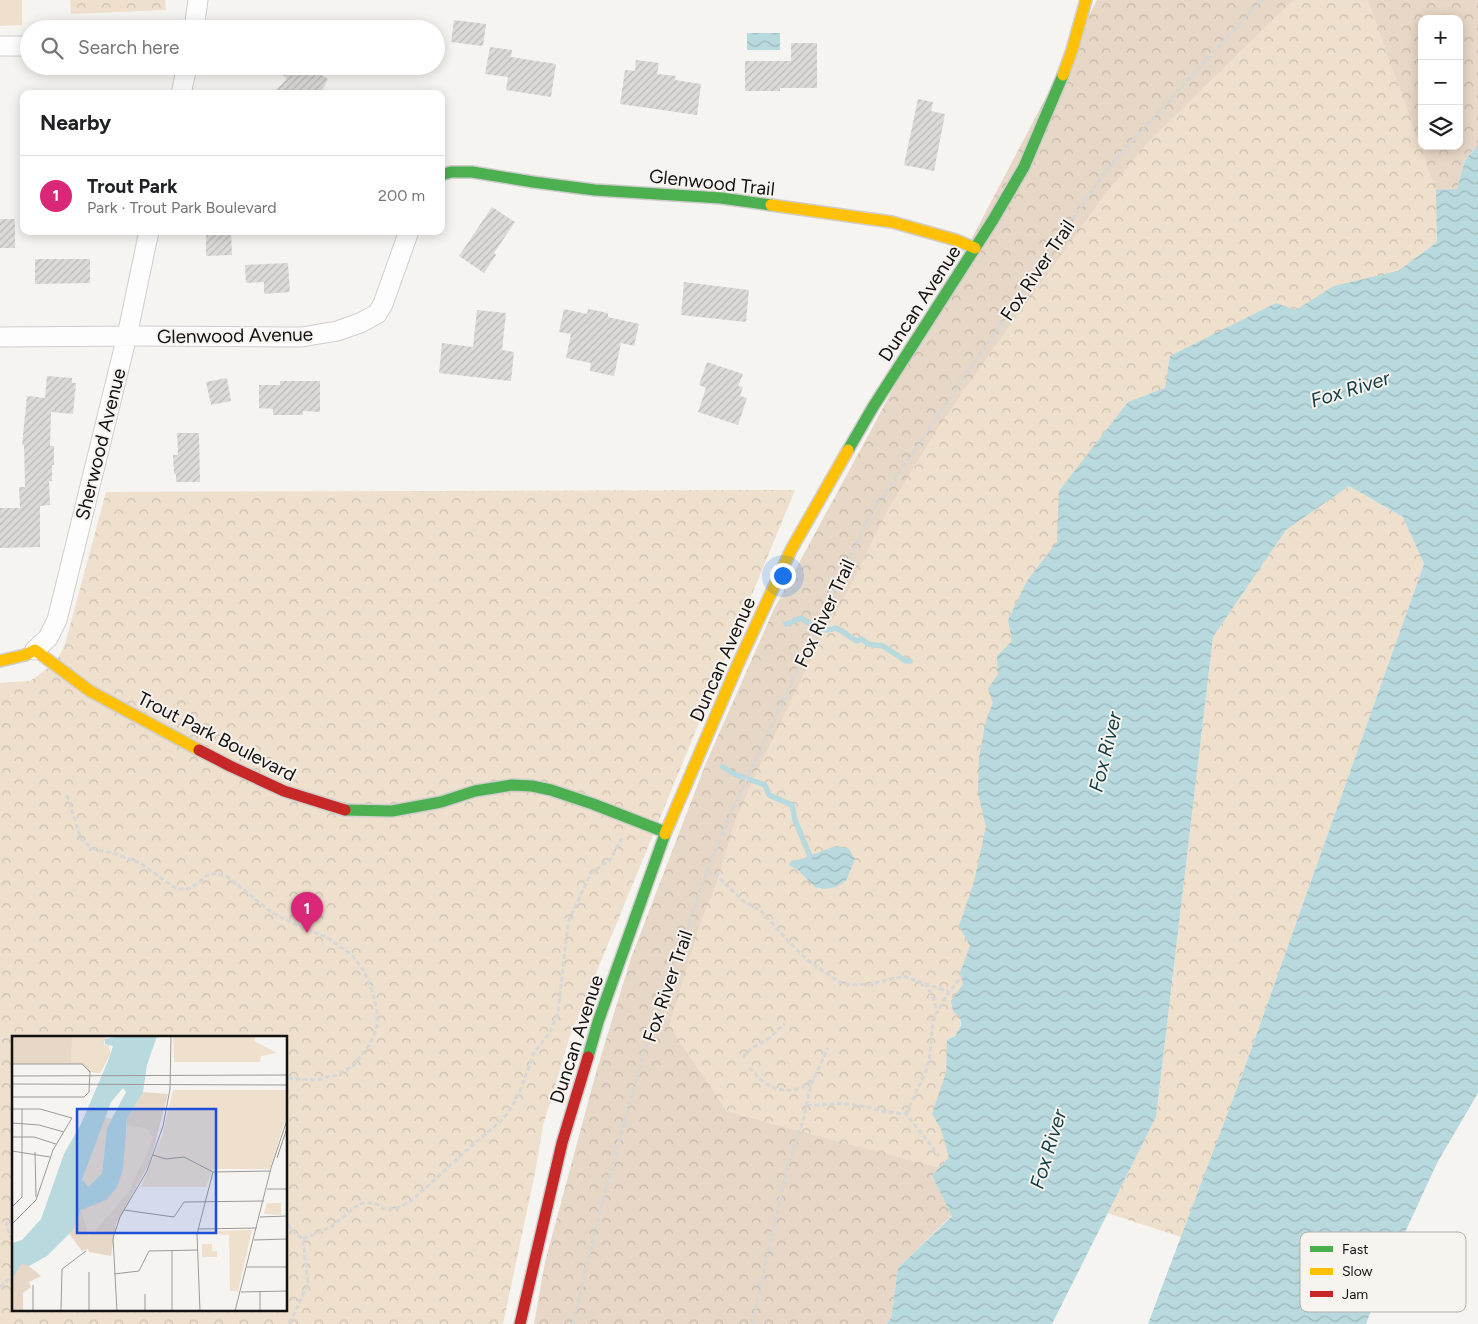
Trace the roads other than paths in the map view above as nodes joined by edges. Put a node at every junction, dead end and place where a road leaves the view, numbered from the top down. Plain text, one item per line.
1 (198, 0) edge
2 (1086, 0) edge
3 (195, 20) edge
4 (0, 46) edge
5 (20, 46) edge
6 (185, 75) edge
7 (182, 90) edge
8 (445, 174) edge
9 (148, 235) edge
10 (408, 235) edge
11 (975, 248) junction
12 (127, 336) junction
13 (0, 337) edge
14 (35, 650) junction
15 (0, 661) edge
16 (665, 832) junction
17 (520, 1324) edge

1 - 3 street
2 - 11 street, Duncan Avenue
4 - 5 street
6 - 7 street
8 - 11 street, Glenwood Trail
9 - 12 street, Sherwood Avenue
10 - 12 street, Glenwood Avenue
11 - 16 street, Duncan Avenue
12 - 13 street, Glenwood Avenue
12 - 14 street, Sherwood Avenue
14 - 15 street
14 - 16 street, Trout Park Boulevard
16 - 17 street, Duncan Avenue

